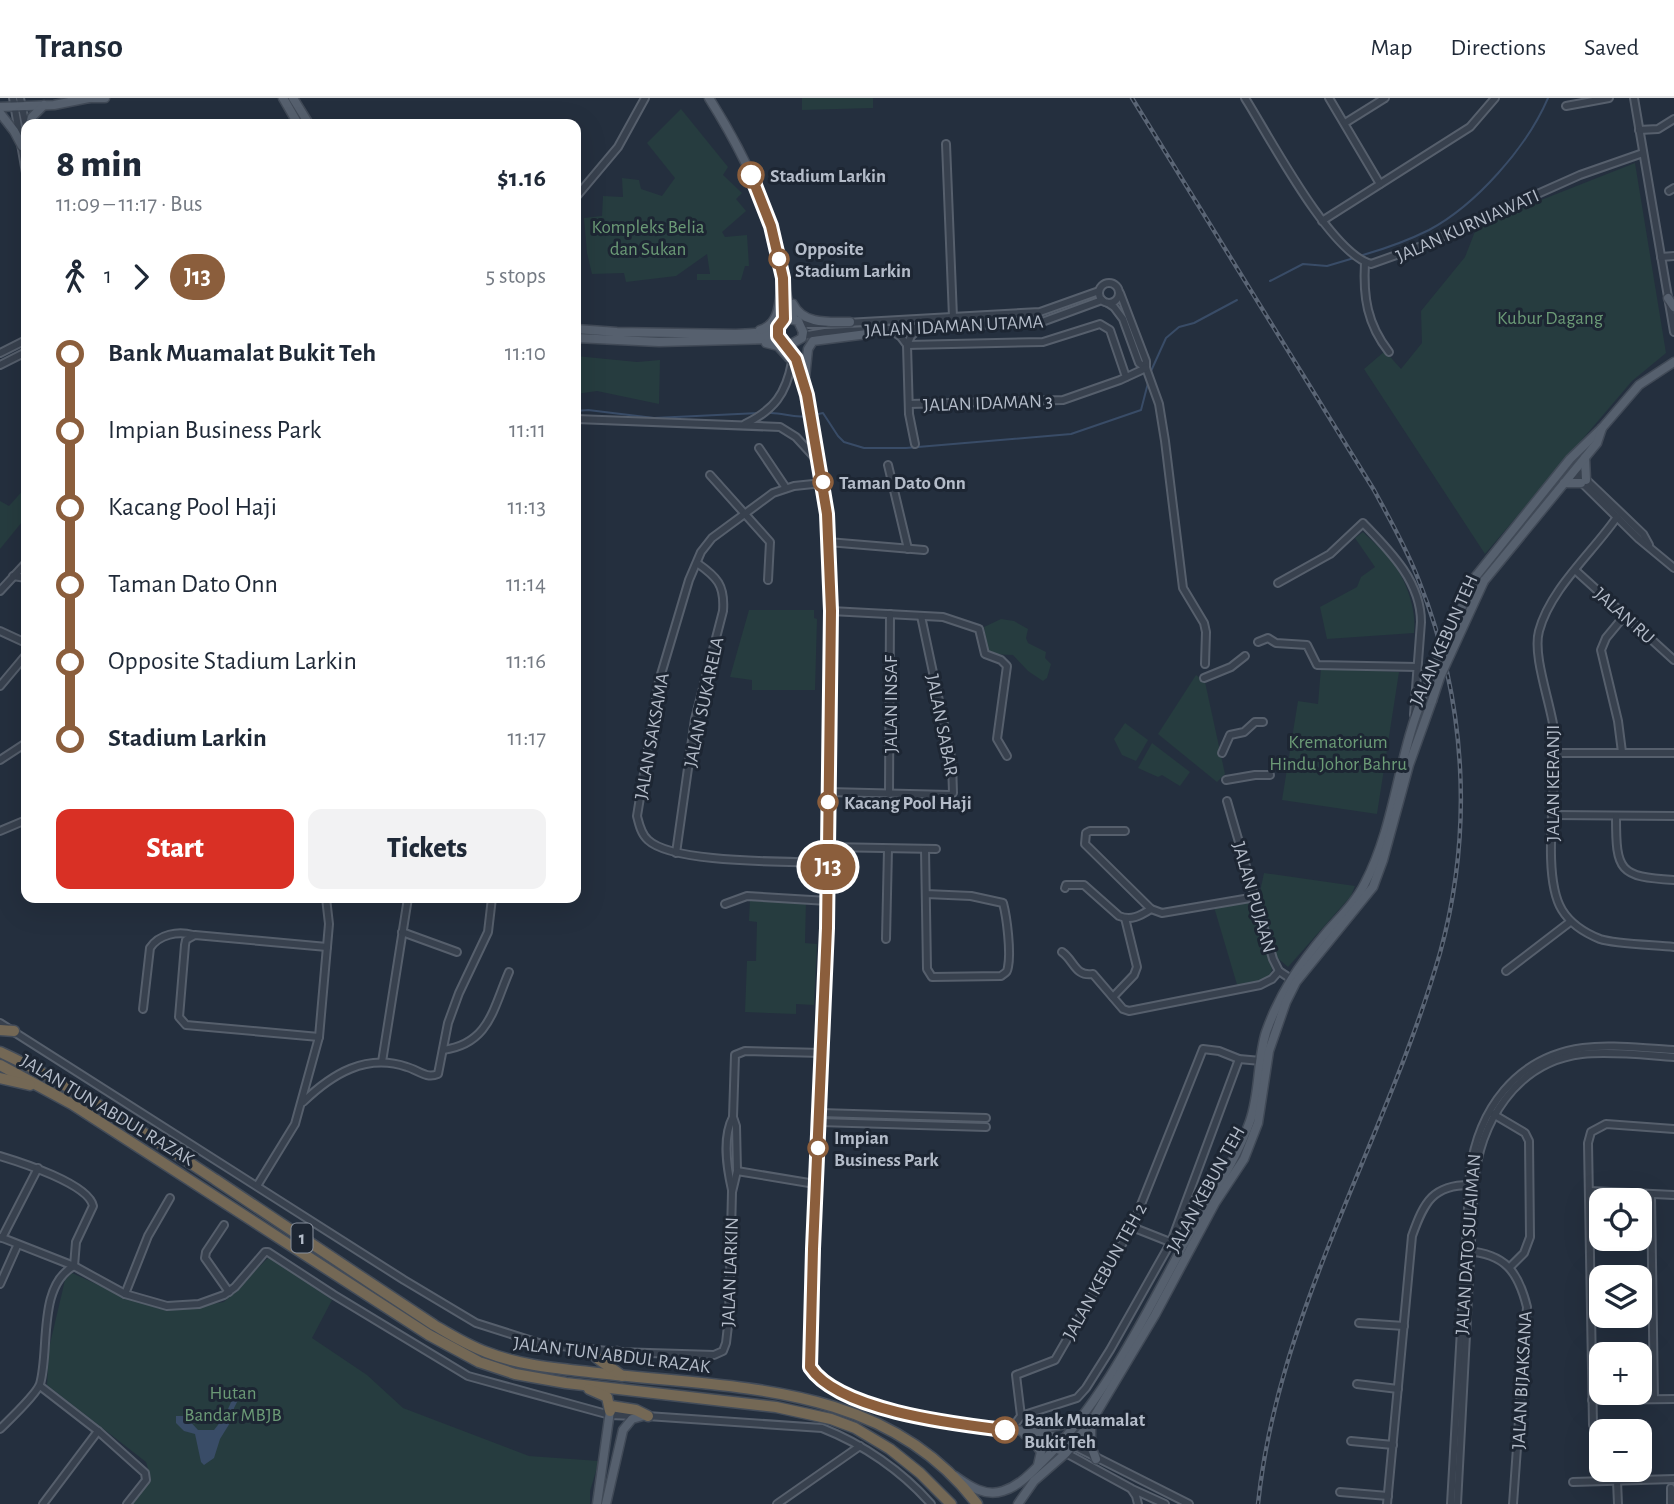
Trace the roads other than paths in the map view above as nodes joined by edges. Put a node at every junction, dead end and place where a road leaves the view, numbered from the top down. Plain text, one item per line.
1 (84, 98) edge
2 (105, 98) edge
3 (645, 98) edge
4 (709, 98) edge
5 (1245, 98) edge
6 (1329, 98) edge
7 (1385, 98) edge
8 (1495, 98) edge
9 (1609, 98) edge
10 (1634, 98) edge
11 (89, 99) edge
12 (285, 99) edge
13 (18, 102) edge
14 (44, 105) junction
15 (1566, 106) dead end
16 (0, 107) edge
17 (0, 113) edge
18 (25, 119) edge
19 (31, 119) edge
20 (295, 119) edge
21 (304, 119) edge
22 (1674, 119) edge
23 (1345, 123) junction
24 (1639, 130) junction
25 (21, 135) edge
26 (21, 144) edge
27 (946, 144) dead end
28 (1643, 153) junction
29 (1380, 184) junction
30 (581, 191) edge
31 (1322, 221) junction
32 (1674, 256) edge
33 (1661, 257) junction
34 (1363, 261) junction
35 (783, 282) junction
36 (1099, 291) junction
37 (1119, 293) junction
38 (1668, 298) junction
39 (1105, 302) junction
40 (1674, 307) edge
41 (953, 316) junction
42 (797, 322) junction
43 (850, 323) junction
44 (781, 324) junction
45 (953, 326) junction
46 (923, 327) junction
47 (581, 329) edge
48 (890, 329) junction
49 (874, 330) junction
50 (1674, 332) edge
51 (736, 337) junction
52 (802, 337) junction
53 (581, 338) edge
54 (782, 341) junction
55 (21, 342) edge
56 (906, 345) junction
57 (1388, 352) dead end
58 (0, 353) edge
59 (21, 354) edge
60 (792, 362) junction
61 (1674, 362) edge
62 (0, 365) edge
63 (1149, 375) junction
64 (1126, 377) junction
65 (804, 382) junction
66 (909, 404) junction
67 (581, 419) edge
68 (742, 425) junction
69 (1602, 428) junction
70 (915, 444) dead end
71 (759, 448) dead end
72 (1575, 453) junction
73 (1586, 455) junction
74 (819, 462) junction
75 (888, 465) dead end
76 (1572, 471) junction
77 (710, 475) dead end
78 (1584, 482) junction
79 (823, 483) junction
80 (1564, 484) junction
81 (1549, 486) junction
82 (786, 488) junction
83 (744, 513) junction
84 (1617, 517) junction
85 (828, 542) junction
86 (1650, 547) junction
87 (908, 549) junction
88 (924, 550) dead end
89 (696, 563) junction
90 (21, 568) edge
91 (1674, 568) edge
92 (1575, 570) junction
93 (13, 576) junction
94 (21, 577) edge
95 (1480, 578) junction
96 (768, 580) dead end
97 (1278, 583) dead end
98 (0, 591) edge
99 (831, 611) junction
100 (890, 614) junction
101 (1625, 615) junction
102 (921, 616) junction
103 (0, 631) edge
104 (21, 641) edge
105 (1258, 642) dead end
106 (1245, 656) dead end
107 (1674, 660) edge
108 (21, 661) edge
109 (1205, 663) dead end
110 (1417, 667) junction
111 (1204, 678) dead end
112 (0, 686) edge
113 (1414, 716) junction
114 (1263, 722) dead end
115 (21, 746) edge
116 (1622, 752) junction
117 (1222, 753) dead end
118 (1555, 753) junction
119 (1674, 753) edge
120 (1007, 756) dead end
121 (0, 761) edge
122 (1270, 775) dead end
123 (1226, 780) dead end
124 (828, 792) junction
125 (889, 794) junction
126 (1227, 802) dead end
127 (1553, 815) junction
128 (1674, 816) edge
129 (1616, 817) junction
130 (21, 822) edge
131 (0, 831) edge
132 (1125, 831) dead end
133 (829, 847) junction
134 (888, 849) junction
135 (925, 849) junction
136 (936, 849) dead end
137 (676, 853) junction
138 (828, 863) junction
139 (1674, 880) edge
140 (1065, 888) dead end
141 (926, 894) junction
142 (1256, 897) junction
143 (828, 901) junction
144 (327, 903) edge
145 (407, 903) edge
146 (491, 903) edge
147 (725, 904) dead end
148 (1151, 909) junction
149 (1125, 918) junction
150 (1570, 922) junction
151 (402, 932) junction
152 (195, 935) junction
153 (886, 939) dead end
154 (327, 947) junction
155 (1674, 947) edge
156 (1062, 951) dead end
157 (457, 952) dead end
158 (1279, 971) junction
159 (1506, 971) dead end
160 (509, 972) dead end
161 (1293, 981) junction
162 (1113, 997) junction
163 (143, 1009) dead end
164 (0, 1023) edge
165 (0, 1030) edge
166 (14, 1031) junction
167 (319, 1037) junction
168 (443, 1050) junction
169 (1674, 1051) edge
170 (0, 1052) edge
171 (822, 1053) junction
172 (1674, 1057) edge
173 (1239, 1059) junction
174 (1261, 1061) junction
175 (382, 1062) junction
176 (0, 1065) edge
177 (309, 1077) junction
178 (0, 1078) edge
179 (321, 1085) junction
180 (303, 1102) junction
181 (72, 1104) junction
182 (1490, 1113) junction
183 (733, 1117) junction
184 (820, 1118) junction
185 (986, 1118) dead end
186 (986, 1127) dead end
187 (1674, 1129) edge
188 (727, 1148) junction
189 (0, 1156) edge
190 (38, 1168) junction
191 (737, 1171) junction
192 (816, 1184) junction
193 (1472, 1185) junction
194 (257, 1186) junction
195 (1590, 1188) edge
196 (732, 1192) junction
197 (1652, 1194) edge
198 (1674, 1195) edge
199 (170, 1198) dead end
200 (224, 1225) dead end
201 (1132, 1227) junction
202 (1, 1238) edge
203 (1171, 1242) junction
204 (17, 1246) junction
205 (1186, 1248) junction
206 (1468, 1251) junction
207 (1591, 1251) edge
208 (1652, 1251) edge
209 (74, 1266) junction
210 (1510, 1267) junction
211 (0, 1284) edge
212 (229, 1292) junction
213 (125, 1294) junction
214 (1359, 1323) dead end
215 (1404, 1326) junction
216 (1591, 1342) edge
217 (589, 1350) junction
218 (617, 1352) junction
219 (610, 1367) junction
220 (622, 1376) junction
221 (566, 1383) junction
222 (1357, 1384) dead end
223 (40, 1386) junction
224 (1398, 1389) junction
225 (1654, 1399) joint
226 (1674, 1399) edge
227 (1088, 1408) junction
228 (608, 1411) junction
229 (645, 1416) junction
230 (1021, 1416) junction
231 (1091, 1422) junction
232 (0, 1429) edge
233 (1010, 1430) junction
234 (98, 1431) junction
235 (1032, 1434) junction
236 (1350, 1441) dead end
237 (1068, 1443) junction
238 (1392, 1445) junction
239 (860, 1447) junction
240 (1057, 1448) junction
241 (1066, 1453) junction
242 (1096, 1459) junction
243 (1037, 1468) junction
244 (950, 1472) junction
245 (1674, 1479) edge
246 (1652, 1480) edge
247 (1573, 1482) dead end
248 (1589, 1482) edge
249 (1617, 1482) edge
250 (1671, 1488) dead end
251 (1132, 1489) junction
252 (1340, 1492) dead end
253 (1178, 1499) junction
254 (1387, 1500) edge
255 (1149, 1501) edge
256 (43, 1504) edge
257 (127, 1504) edge
258 (597, 1504) edge
259 (606, 1504) edge
260 (777, 1504) edge
261 (931, 1504) edge
262 (951, 1504) edge
263 (977, 1504) edge
264 (1018, 1504) edge
265 (1138, 1504) edge
266 (1165, 1504) edge
267 (1189, 1504) edge
268 (1451, 1504) edge
269 (1457, 1504) edge
270 (1513, 1504) edge
271 (1618, 1504) edge
272 (1671, 1504) edge

1 - 11 main road
2 - 11 main road
3 - 30 street
4 - 35 main road
5 - 31 street
6 - 23 street
7 - 23 street
8 - 29 street
9 - 15 street
10 - 24 street
11 - 14 main road
12 - 20 main road
12 - 21 main road
13 - 14 main road
13 - 16 main road
13 - 18 street
13 - 25 street
14 - 19 main road
17 - 26 main road
22 - 24 street
23 - 29 street
24 - 28 street
27 - 41 street
28 - 33 street
28 - 34 street, JALAN KURNIAWATI
29 - 31 street
31 - 34 street
32 - 33 street
33 - 38 street
34 - 57 street
35 - 42 main road
35 - 43 main road
35 - 44 main road
35 - 51 main road
36 - 37 street, JALAN IDAMAN UTAMA
36 - 39 street
36 - 41 street, JALAN IDAMAN UTAMA
37 - 39 street, JALAN IDAMAN UTAMA
37 - 63 street
38 - 40 main road
38 - 50 street
39 - 45 street, JALAN IDAMAN UTAMA
39 - 63 street
41 - 43 street, JALAN IDAMAN UTAMA
41 - 45 street
42 - 43 street, JALAN IDAMAN UTAMA
42 - 44 main road
42 - 52 main road
44 - 51 main road
44 - 54 main road
45 - 46 street, JALAN IDAMAN UTAMA
46 - 48 street, JALAN IDAMAN UTAMA
46 - 56 street
47 - 51 main road
48 - 49 street, JALAN IDAMAN UTAMA
48 - 56 street
49 - 52 street, JALAN IDAMAN UTAMA
49 - 65 main road
51 - 53 main road
51 - 54 main road
51 - 60 main road
52 - 54 main road
52 - 65 main road
54 - 65 main road
55 - 58 street
56 - 64 street
56 - 66 street
59 - 62 street
60 - 65 main road
60 - 68 street
61 - 69 main road, JALAN KEBUN TEH
63 - 64 street, JALAN IDAMAN 3
63 - 109 street
64 - 66 street, JALAN IDAMAN 3
65 - 74 main road
66 - 70 street
67 - 68 street
68 - 74 street
69 - 72 main road, JALAN KEBUN TEH
69 - 73 main road, JALAN KEBUN TEH
71 - 82 street
72 - 76 main road
72 - 81 main road, JALAN KEBUN TEH
73 - 76 main road, JALAN KEBUN TEH
73 - 78 main road
74 - 79 main road
75 - 87 street
76 - 78 street
76 - 80 main road, JALAN KEBUN TEH
76 - 81 main road
77 - 83 street
78 - 80 main road
78 - 84 street
78 - 86 street
79 - 82 street, JALAN SAKSAMA
79 - 85 main road
80 - 95 main road, JALAN KEBUN TEH
81 - 95 main road, JALAN KEBUN TEH
82 - 83 street, JALAN SAKSAMA
83 - 89 street, JALAN SAKSAMA
83 - 96 street
84 - 86 street
84 - 92 street, JALAN KERANJI
85 - 87 street
85 - 99 main road
86 - 91 street
87 - 88 street
89 - 137 street, JALAN SUKARELA
89 - 137 street, JALAN SAKSAMA
90 - 93 street
92 - 101 street, JALAN RU
92 - 118 street, JALAN KERANJI
93 - 94 street
93 - 98 street
95 - 113 main road, JALAN KEBUN TEH, bridge
95 - 161 main road, JALAN KEBUN TEH, bridge
97 - 110 street
99 - 100 street
99 - 124 main road
100 - 102 street
100 - 125 street, JALAN INSAF
101 - 107 street, JALAN RU
101 - 116 street
102 - 120 street
102 - 125 street, JALAN SABAR
103 - 104 street
105 - 110 street
106 - 111 street
108 - 112 street
110 - 113 street
113 - 161 main road, JALAN KEBUN TEH
114 - 117 street
115 - 121 street
116 - 118 street
116 - 119 street
118 - 127 street, JALAN KERANJI
122 - 123 street
124 - 125 street, JALAN SABAR
124 - 133 main road
126 - 142 street, JALAN PUJAAN
127 - 129 street
127 - 150 street, JALAN KERANJI
128 - 129 street
129 - 139 street
130 - 131 street
132 - 148 street
133 - 134 street
133 - 138 main road
134 - 135 street
134 - 153 street
135 - 136 street
135 - 141 street
137 - 138 street, JALAN SAKSAMA
138 - 143 main road
140 - 149 street
141 - 141 street
142 - 148 street
142 - 158 street, JALAN PUJAAN
143 - 147 street
143 - 171 main road
144 - 154 street
145 - 151 street
146 - 168 street
148 - 149 street
149 - 162 street
150 - 155 street
150 - 159 street
151 - 157 street
151 - 175 street
152 - 154 street
152 - 163 street
152 - 167 street
154 - 167 street
156 - 162 street
158 - 161 street, JALAN PUJAAN
158 - 162 street
160 - 168 street
161 - 174 main road, JALAN KEBUN TEH
161 - 205 main road, JALAN KEBUN TEH
164 - 166 street
165 - 166 highway
166 - 194 street
167 - 177 street
168 - 175 street
169 - 182 street, JALAN DATO SULAIMAN
170 - 220 highway, JALAN TUN ABDUL RAZAK / 1
171 - 183 street, JALAN LARKIN
171 - 184 main road
172 - 182 street, JALAN DATO SULAIMAN
173 - 174 street
173 - 201 street, JALAN KEBUN TEH 2
173 - 203 street
174 - 205 main road, JALAN KEBUN TEH
175 - 179 street
176 - 181 highway, JALAN TUN ABDUL RAZAK / 1
177 - 179 street
177 - 180 street
178 - 181 highway
179 - 180 street
180 - 194 street
181 - 221 highway, JALAN TUN ABDUL RAZAK / 1
182 - 193 street, JALAN DATO SULAIMAN
182 - 210 street
183 - 188 street, JALAN LARKIN
183 - 191 street, JALAN LARKIN
184 - 185 street
184 - 186 street
184 - 192 main road
187 - 195 street
188 - 191 street
188 - 196 street, JALAN LARKIN
189 - 190 street
190 - 202 street
190 - 209 street
191 - 192 street
191 - 196 street, JALAN LARKIN
192 - 233 main road
193 - 206 street, JALAN DATO SULAIMAN
193 - 215 street
194 - 217 street
196 - 218 street, JALAN LARKIN
197 - 198 street
199 - 213 street
200 - 212 street
201 - 203 street
201 - 230 street, JALAN KEBUN TEH 2
202 - 204 street
203 - 205 street
203 - 230 street
204 - 209 street
204 - 211 street
205 - 227 main road, JALAN KEBUN TEH
205 - 231 main road, JALAN KEBUN TEH
206 - 210 street
206 - 268 street, JALAN DATO SULAIMAN
206 - 269 street, JALAN DATO SULAIMAN
207 - 216 street
208 - 225 street
209 - 213 street
209 - 223 street
210 - 270 street, JALAN BIJAKSANA
212 - 213 street
212 - 228 street
214 - 215 street
215 - 224 street
217 - 218 street
217 - 219 highway
218 - 219 highway
219 - 220 highway
220 - 244 highway, JALAN TUN ABDUL RAZAK / 1
221 - 228 highway
221 - 262 highway, JALAN TUN ABDUL RAZAK / 1
222 - 224 street
223 - 232 street
223 - 234 street
224 - 238 street
225 - 226 street
227 - 235 main road
227 - 237 main road, JALAN KEBUN TEH
228 - 229 highway
228 - 258 main road
229 - 239 street
229 - 259 main road
230 - 233 street
231 - 237 main road, JALAN KEBUN TEH
231 - 242 main road
233 - 235 main road
234 - 256 street
234 - 257 street
235 - 237 main road
235 - 240 main road
235 - 243 main road
236 - 238 street
237 - 240 main road, JALAN KEBUN TEH
237 - 241 main road, JALAN KEBUN TEH
237 - 242 street
238 - 254 street
239 - 260 street
239 - 261 street
240 - 241 main road
240 - 243 main road, JALAN KEBUN TEH
241 - 251 street
241 - 264 main road, JALAN KEBUN TEH
242 - 253 street
243 - 244 main road, JALAN KEBUN TEH
244 - 263 highway, JALAN TUN ABDUL RAZAK / 1
245 - 246 street
247 - 248 street
249 - 271 street
250 - 272 street
251 - 255 street
251 - 265 street
252 - 254 street
253 - 255 street
253 - 267 street
255 - 266 street

